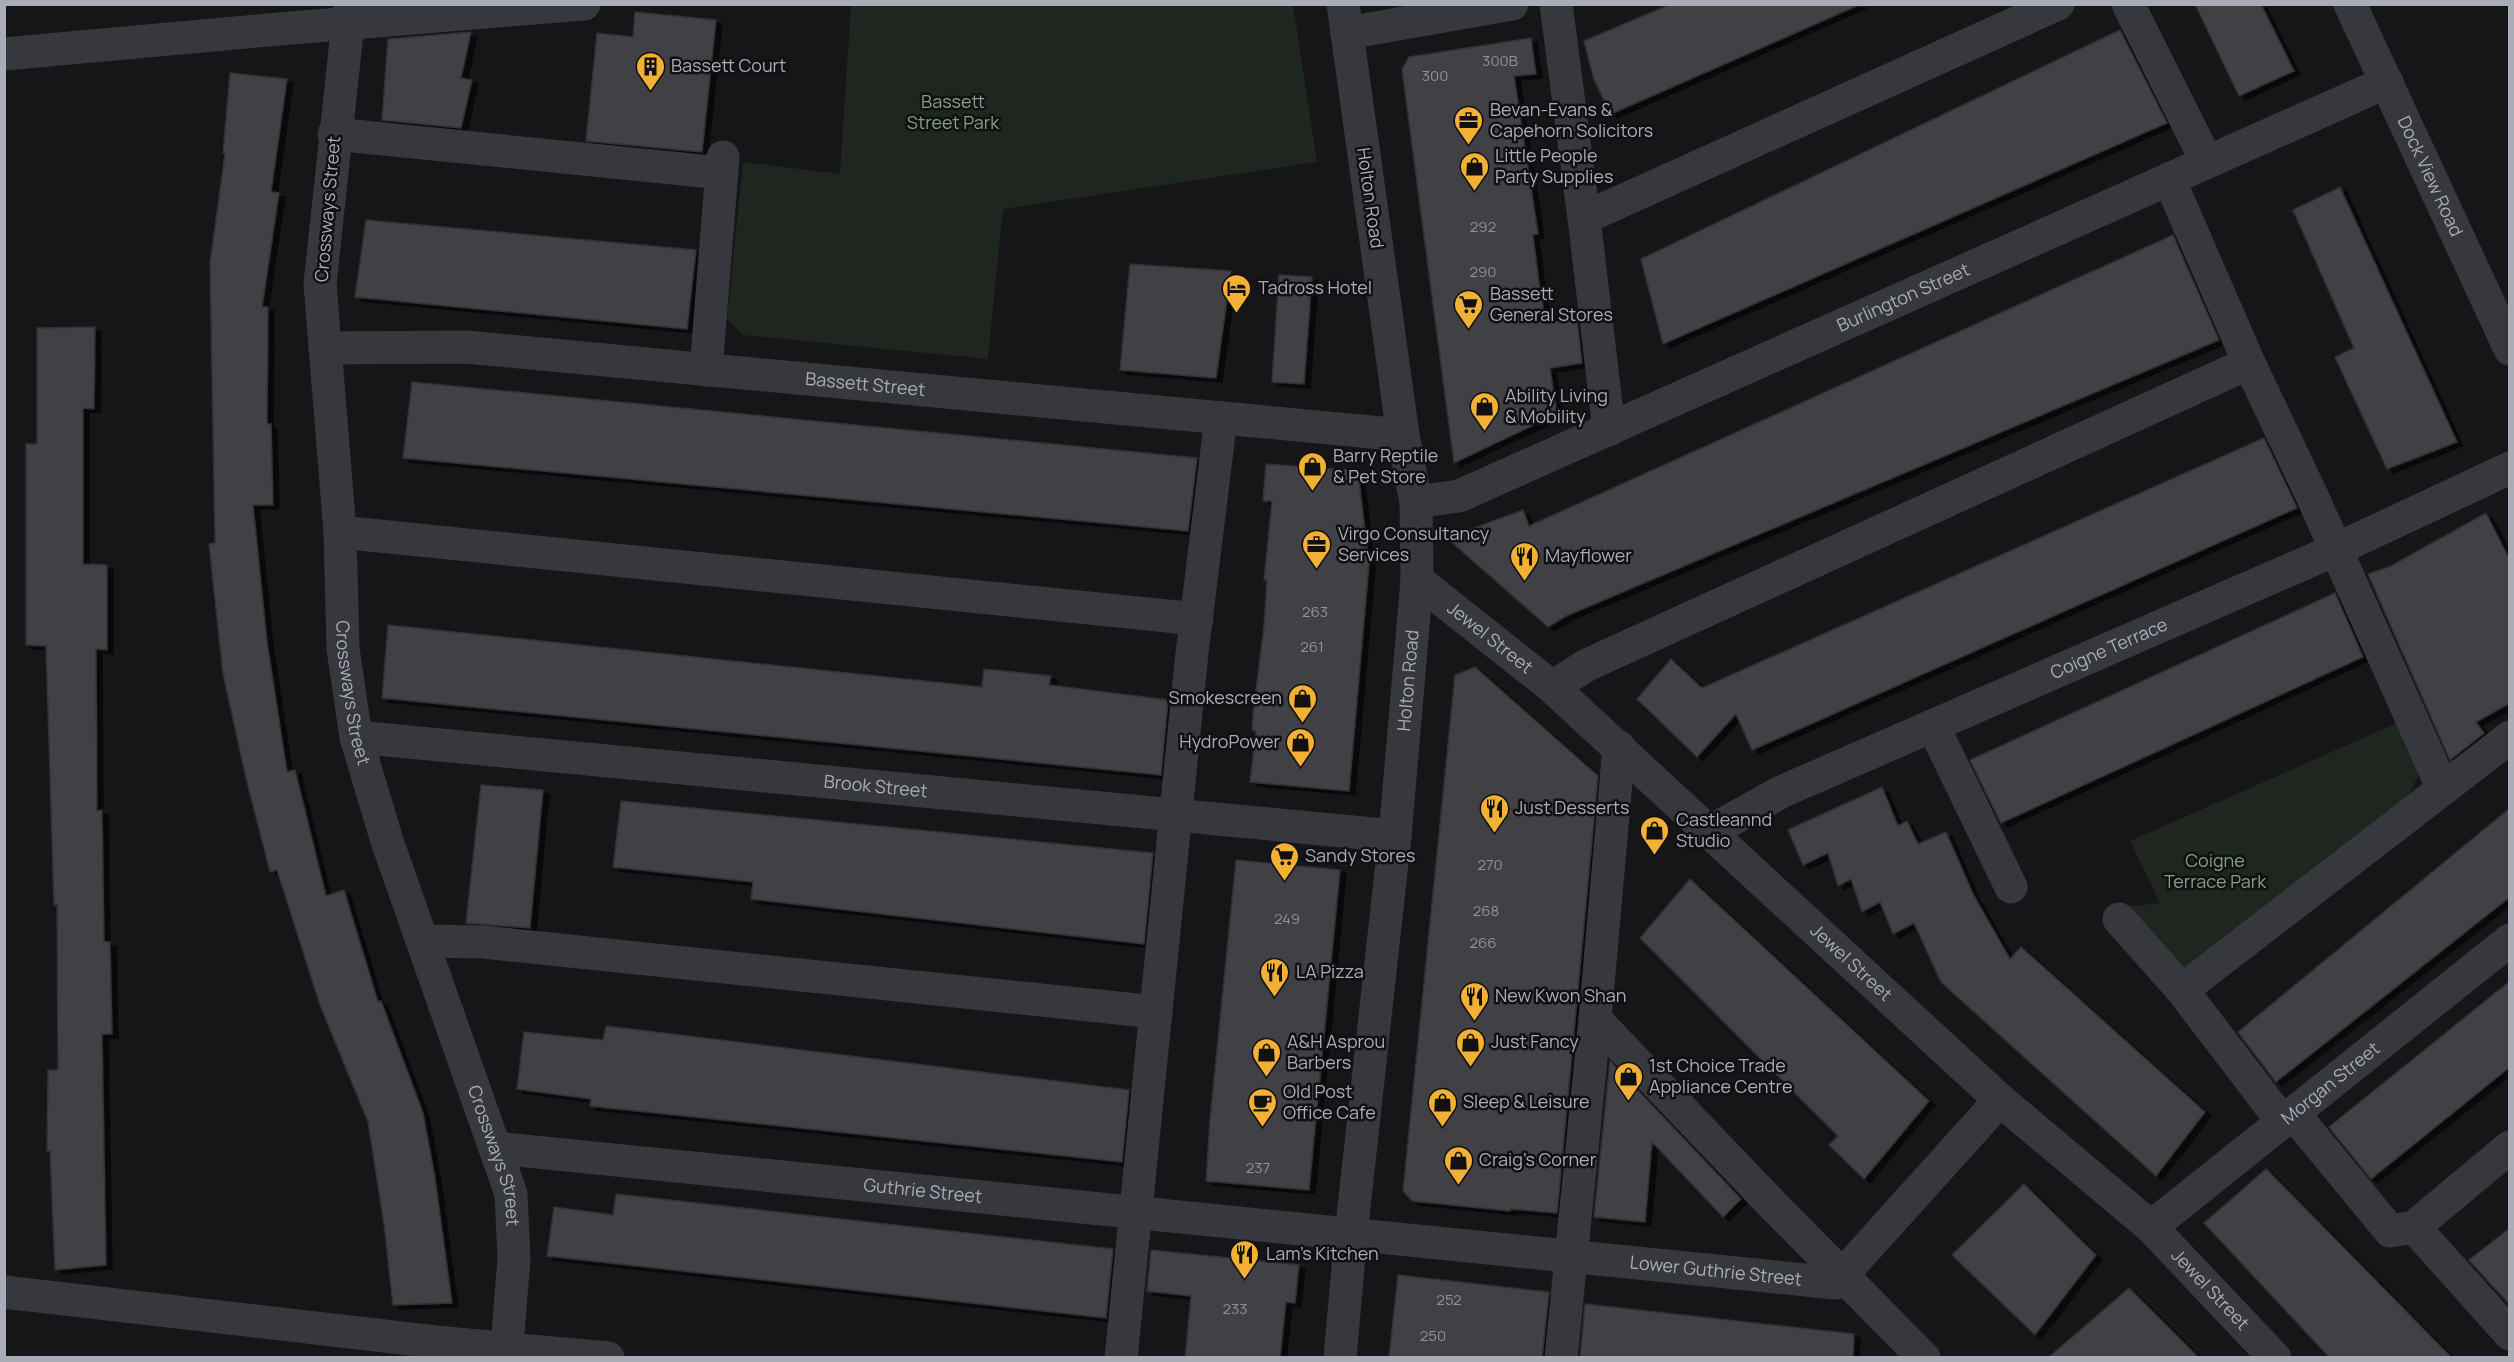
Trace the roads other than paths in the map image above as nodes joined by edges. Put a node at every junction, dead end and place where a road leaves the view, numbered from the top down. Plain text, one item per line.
1 (584, 4) edge
2 (1512, 4) edge
3 (1556, 4) edge
4 (2058, 4) edge
5 (2128, 4) edge
6 (2350, 4) edge
7 (349, 14) edge
8 (1345, 19) edge
9 (4, 54) edge
10 (2387, 82) junction
11 (334, 134) junction
12 (2207, 162) junction
13 (2169, 179) junction
14 (1584, 218) junction
15 (325, 348) junction
16 (2510, 349) edge
17 (2249, 363) junction
18 (705, 370) junction
19 (1221, 418) junction
20 (1609, 430) junction
21 (1403, 435) junction
22 (2510, 468) edge
23 (1416, 502) junction
24 (340, 532) junction
25 (2335, 550) junction
26 (1417, 580) junction
27 (1197, 619) junction
28 (1552, 687) junction
29 (1933, 726) junction
30 (356, 737) junction
31 (2510, 737) edge
32 (1619, 747) junction
33 (2443, 789) junction
34 (1177, 816) junction
35 (1711, 831) junction
36 (1395, 836) junction
37 (2012, 887) dead end
38 (2119, 919) dead end
39 (2510, 940) edge
40 (423, 941) junction
41 (2182, 990) junction
42 (1156, 1012) junction
43 (1595, 1019) junction
44 (2000, 1100) junction
45 (2288, 1117) junction
46 (2510, 1147) edge
47 (496, 1148) junction
48 (1137, 1214) junction
49 (2151, 1227) junction
50 (2414, 1227) junction
51 (1351, 1234) junction
52 (1572, 1256) junction
53 (1843, 1276) junction
54 (4, 1292) edge
55 (2510, 1334) edge
56 (506, 1353) edge
57 (608, 1358) edge
58 (1121, 1358) edge
59 (1340, 1358) edge
60 (1561, 1358) edge
61 (1924, 1358) edge
62 (2275, 1358) edge

1 - 7 street
2 - 8 street
3 - 14 street
4 - 14 street
5 - 12 street
6 - 10 street, Dock View Road
7 - 9 street
7 - 11 street, Crossways Street
8 - 21 street, Holton Road
10 - 12 street, Burlington Street
10 - 16 street, Dock View Road
11 - 15 street, Crossways Street
11 - 18 street
12 - 13 street, Burlington Street
13 - 17 street
13 - 20 street, Burlington Street
14 - 20 street
15 - 18 street, Bassett Street
15 - 24 street, Crossways Street
17 - 25 street
17 - 28 street
18 - 19 street, Bassett Street
19 - 21 street, Bassett Street
19 - 27 street
20 - 23 street, Burlington Street
21 - 23 street, Holton Road
22 - 25 street, Coigne Terrace
23 - 26 street, Holton Road
24 - 27 street
24 - 30 street, Crossways Street
25 - 29 street, Coigne Terrace
25 - 33 street
26 - 28 street, Jewel Street
26 - 36 street, Holton Road
27 - 34 street
28 - 32 street, Jewel Street
29 - 35 street, Coigne Terrace
29 - 37 street
30 - 34 street, Brook Street
30 - 40 street, Crossways Street
31 - 33 street
32 - 35 street, Jewel Street
32 - 43 street
33 - 41 street
34 - 36 street, Brook Street
34 - 42 street
35 - 44 street, Jewel Street
36 - 51 street, Holton Road
38 - 41 street
39 - 45 street, Morgan Street
40 - 42 street
40 - 47 street, Crossways Street
41 - 45 street
42 - 48 street
43 - 52 street
43 - 53 street
44 - 49 street, Jewel Street
44 - 53 street
45 - 49 street, Morgan Street
45 - 50 street
46 - 50 street
47 - 48 street, Guthrie Street
47 - 56 street, Crossways Street
48 - 51 street, Guthrie Street
48 - 58 street
49 - 62 street, Jewel Street
50 - 55 street
51 - 52 street, Lower Guthrie Street
51 - 59 street, Holton Road
52 - 53 street, Lower Guthrie Street
52 - 60 street
53 - 61 street
54 - 56 street
56 - 57 street

